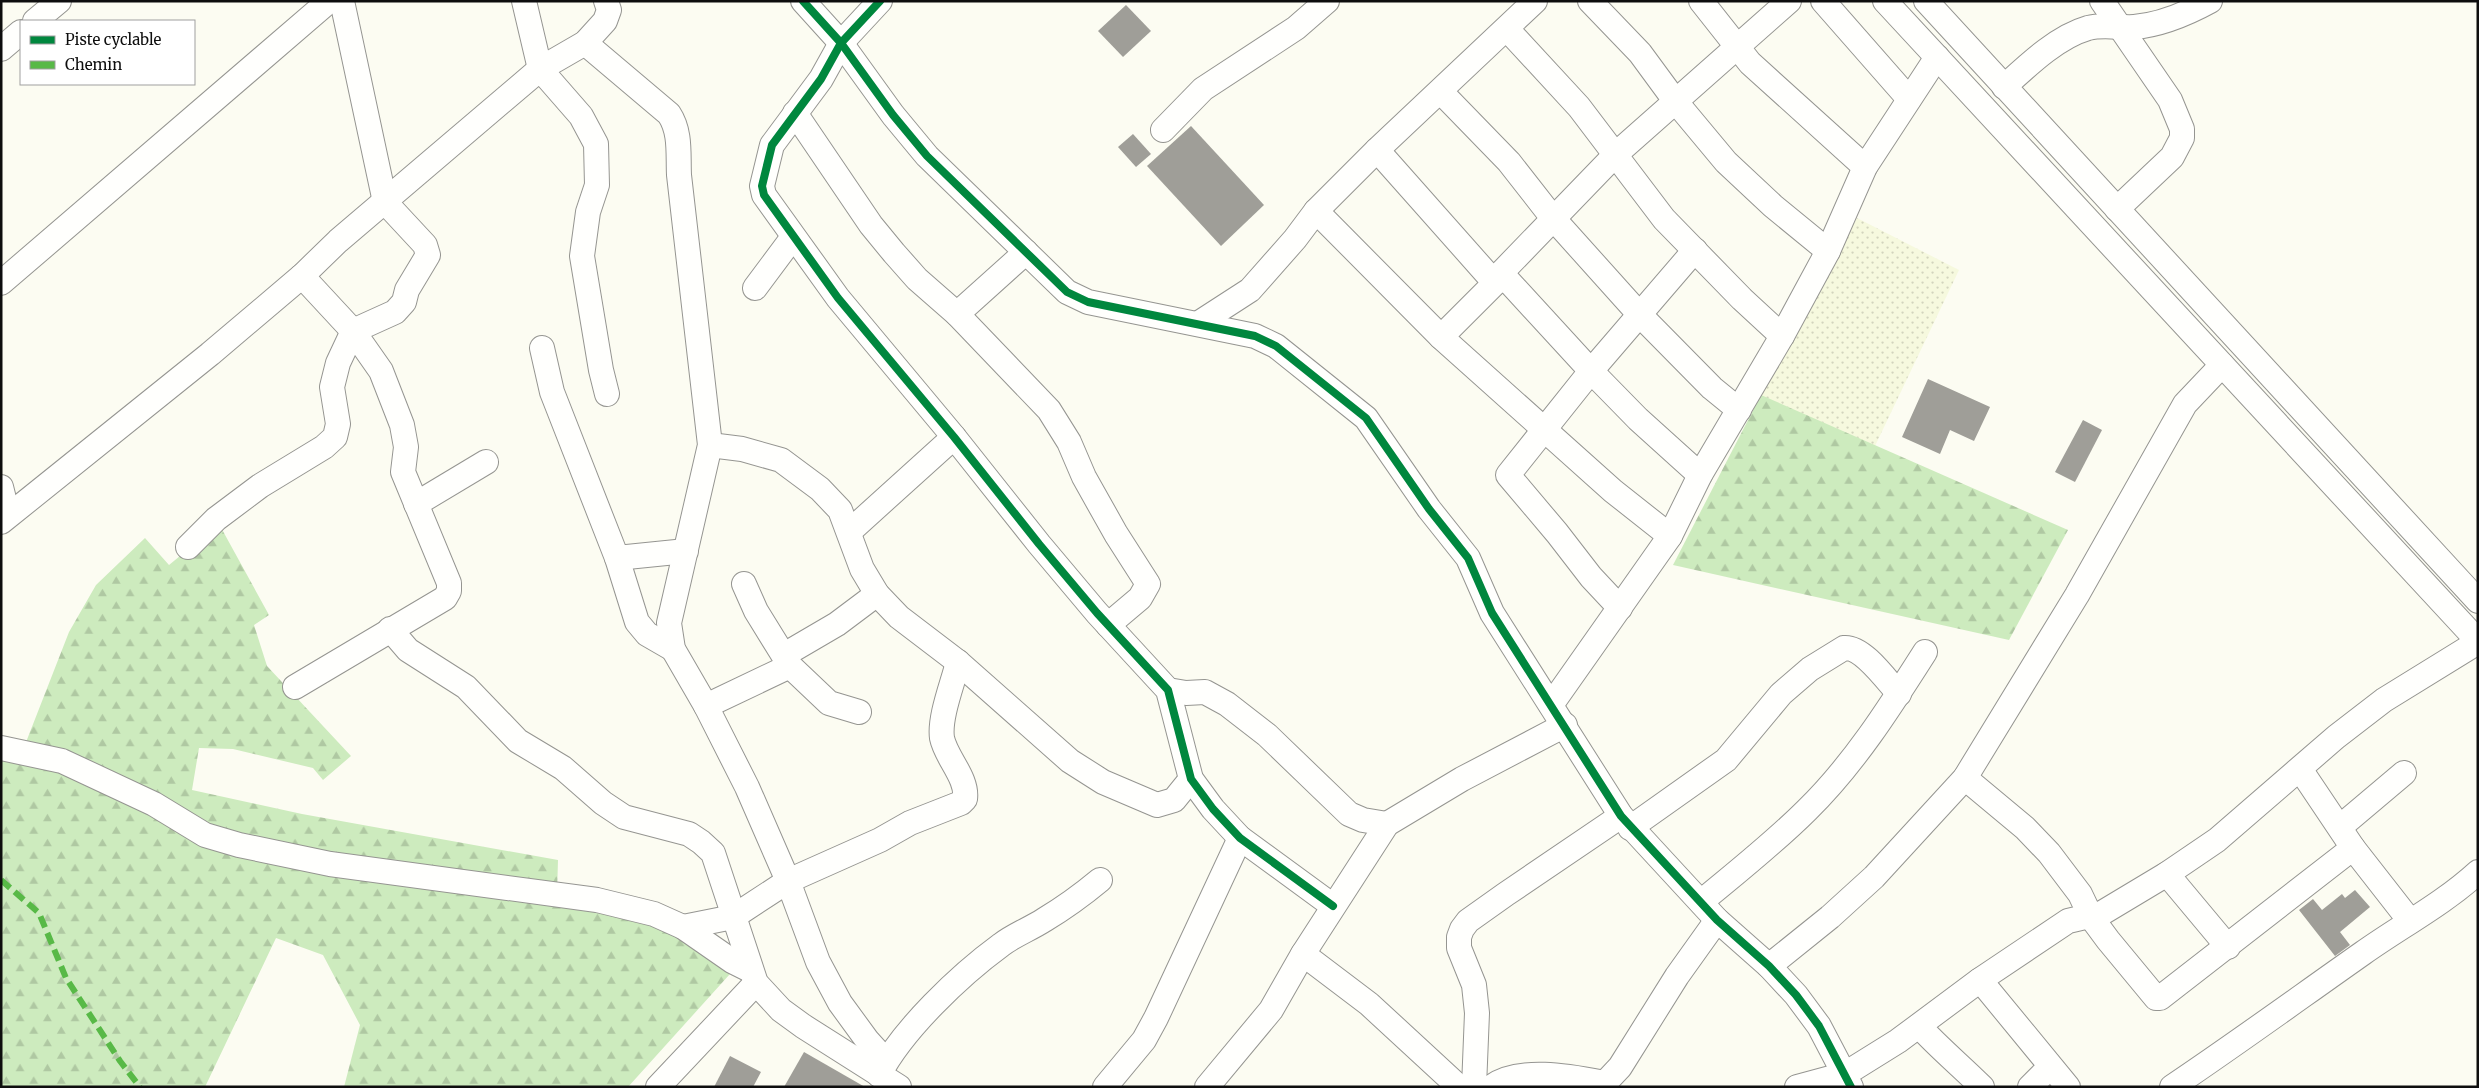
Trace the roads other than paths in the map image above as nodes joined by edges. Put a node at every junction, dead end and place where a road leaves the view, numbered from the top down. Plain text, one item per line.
1 (59, 1) edge
2 (330, 1) edge
3 (342, 1) edge
4 (524, 1) edge
5 (606, 1) edge
6 (803, 1) edge
7 (880, 1) edge
8 (1327, 1) edge
9 (1535, 1) edge
10 (1590, 1) edge
11 (1701, 1) edge
12 (1789, 1) edge
13 (1822, 1) edge
14 (1885, 1) edge
15 (1926, 1) edge
16 (2095, 1) edge
17 (2102, 1) edge
18 (2210, 1) edge
19 (36, 20) edge
20 (2120, 26) junction
21 (2088, 28) junction
22 (1507, 29) junction
23 (20, 33) edge
24 (841, 42) junction
25 (585, 43) junction
26 (1736, 48) junction
27 (1, 49) edge
28 (1937, 57) junction
29 (540, 69) junction
30 (2004, 87) junction
31 (1441, 92) junction
32 (1909, 99) junction
33 (1676, 102) junction
34 (795, 113) junction
35 (1163, 130) dead end
36 (1377, 150) junction
37 (1616, 154) junction
38 (1865, 167) junction
39 (385, 202) junction
40 (2117, 209) junction
41 (1316, 211) junction
42 (1552, 217) junction
43 (793, 238) junction
44 (1695, 250) junction
45 (1828, 251) junction
46 (1026, 252) junction
47 (302, 276) junction
48 (1498, 278) junction
49 (1, 283) edge
50 (755, 288) dead end
51 (957, 314) junction
52 (1640, 315) junction
53 (1199, 323) junction
54 (353, 331) junction
55 (1782, 336) junction
56 (1441, 337) junction
57 (542, 348) dead end
58 (2222, 365) junction
59 (1591, 372) junction
60 (608, 394) dead end
61 (1739, 410) junction
62 (1544, 429) junction
63 (954, 437) junction
64 (710, 445) junction
65 (486, 462) dead end
66 (1700, 475) junction
67 (1, 487) edge
68 (416, 504) junction
69 (5, 518) edge
70 (850, 531) junction
71 (1670, 536) junction
72 (188, 547) dead end
73 (686, 551) junction
74 (617, 558) junction
75 (744, 584) dead end
76 (877, 594) junction
77 (2478, 601) edge
78 (1620, 608) junction
79 (1108, 625) junction
80 (390, 629) junction
81 (2478, 641) edge
82 (673, 650) junction
83 (1924, 652) dead end
84 (787, 660) junction
85 (958, 662) junction
86 (295, 687) dead end
87 (1168, 690) junction
88 (1898, 694) junction
89 (1552, 705) junction
90 (706, 706) junction
91 (859, 712) dead end
92 (1565, 725) junction
93 (1, 748) edge
94 (2300, 768) junction
95 (2404, 774) dead end
96 (1965, 778) junction
97 (1191, 779) junction
98 (1626, 822) junction
99 (1387, 824) junction
100 (2340, 827) junction
101 (1240, 838) junction
102 (2354, 848) junction
103 (2478, 872) edge
104 (2167, 874) junction
105 (1100, 880) dead end
106 (788, 881) junction
107 (1701, 902) junction
108 (1334, 906) junction
109 (734, 917) junction
110 (2091, 917) junction
111 (1717, 920) junction
112 (2410, 921) junction
113 (683, 928) junction
114 (2228, 947) junction
115 (1303, 954) junction
116 (1770, 966) junction
117 (753, 976) junction
118 (1980, 980) junction
119 (1919, 1026) junction
120 (2050, 1068) junction
121 (888, 1074) edge
122 (1848, 1080) edge
123 (2179, 1084) edge
124 (1609, 1085) edge
125 (658, 1087) edge
126 (1104, 1087) edge
127 (1207, 1087) edge
128 (1459, 1087) edge
129 (1474, 1087) edge
130 (1491, 1087) edge
131 (1797, 1087) edge
132 (1982, 1087) edge
133 (2030, 1087) edge
134 (2068, 1087) edge

1 - 19 street
2 - 49 street
3 - 39 street
4 - 29 street
5 - 25 street
6 - 24 street
7 - 24 street
8 - 35 street
9 - 22 street
10 - 33 street
11 - 26 street
12 - 26 street
13 - 32 street
14 - 28 street
15 - 30 street
16 - 21 street
17 - 20 street
18 - 20 street
20 - 21 street
20 - 40 street
21 - 30 street
22 - 31 street
22 - 37 street
23 - 27 street
24 - 34 street
24 - 46 street
25 - 29 street
25 - 64 street
26 - 33 street
26 - 38 street
28 - 32 street
28 - 58 street
29 - 39 street
29 - 60 street
30 - 40 street
31 - 36 street
31 - 42 street
32 - 38 street
33 - 37 street
33 - 45 street
34 - 43 street
34 - 51 street
36 - 41 street
36 - 48 street
37 - 42 street
37 - 44 street
38 - 45 street
39 - 47 street
39 - 54 street
40 - 77 street
41 - 53 street
41 - 56 street
42 - 48 street
42 - 52 street
43 - 50 street
43 - 63 street
44 - 52 street
44 - 55 street
45 - 55 street
46 - 51 street
46 - 53 street
47 - 54 street
47 - 69 street
48 - 56 street
48 - 59 street
51 - 79 street
52 - 59 street
52 - 61 street
53 - 89 street
54 - 68 street
54 - 72 street
55 - 61 street
56 - 62 street
57 - 74 street
58 - 81 street
58 - 96 street
59 - 62 street
59 - 66 street
61 - 66 street
62 - 71 street
62 - 78 street
63 - 70 street
63 - 79 street
64 - 70 street
64 - 73 street
65 - 68 street
66 - 71 street
67 - 69 street
68 - 80 street
70 - 76 street
71 - 78 street
73 - 74 street
73 - 82 street
74 - 82 street
75 - 84 street
76 - 84 street
76 - 85 street
78 - 89 street
79 - 87 street
80 - 86 street
80 - 109 street
81 - 94 street
82 - 90 street
83 - 88 street
84 - 90 street
84 - 91 street
85 - 97 street
85 - 106 street
87 - 97 street
87 - 99 street
88 - 98 street
88 - 107 street
89 - 92 street
90 - 106 street
92 - 98 street
92 - 99 street
93 - 113 street
94 - 100 street
94 - 104 street
95 - 100 street
96 - 110 street
96 - 116 street
97 - 101 street
98 - 107 street
98 - 129 street
99 - 108 street
100 - 102 street
101 - 108 street
101 - 126 street
102 - 112 street
102 - 114 street
103 - 112 street
104 - 110 street
104 - 114 street
105 - 121 street
106 - 109 street
106 - 121 street
107 - 111 street
108 - 115 street
109 - 113 street
109 - 117 street
110 - 114 street
110 - 118 street
111 - 116 street
111 - 124 street
112 - 123 street
113 - 117 street
115 - 127 street
115 - 128 street
116 - 122 street
117 - 121 street
117 - 125 street
118 - 119 street
118 - 120 street
119 - 122 street
119 - 132 street
120 - 133 street
120 - 134 street
122 - 131 street
124 - 130 street

